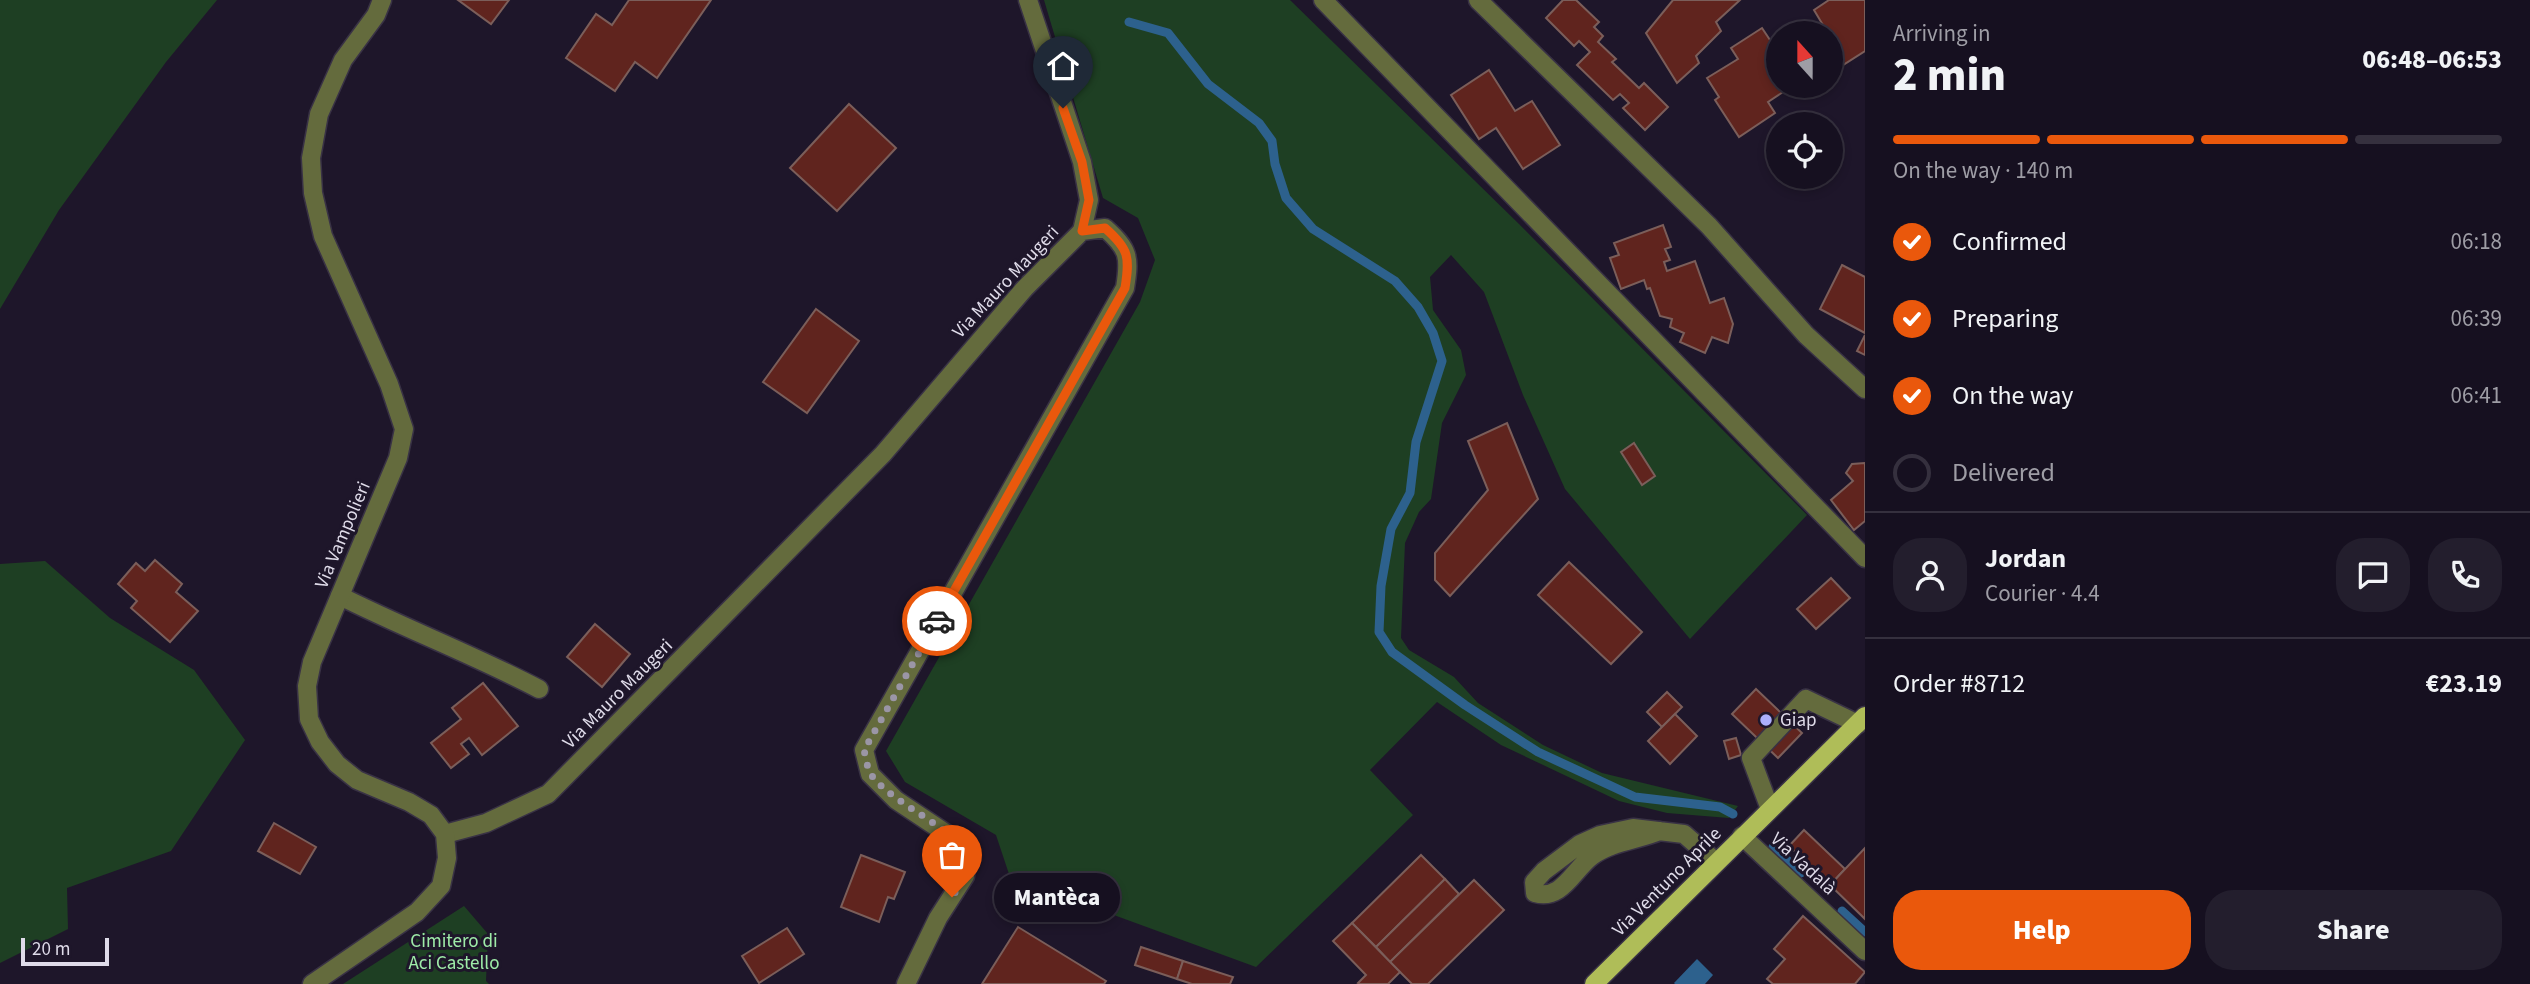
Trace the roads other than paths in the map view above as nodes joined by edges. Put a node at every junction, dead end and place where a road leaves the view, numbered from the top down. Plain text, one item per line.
1 (382, 0) edge
2 (1028, 0) edge
3 (1323, 0) edge
4 (1478, 0) edge
5 (1082, 231) junction
6 (1865, 389) edge
7 (1865, 558) edge
8 (340, 596) junction
9 (539, 689) dead end
10 (1861, 720) edge
11 (1770, 809) junction
12 (1660, 831) junction
13 (445, 834) junction
14 (1742, 836) junction
15 (1716, 862) junction
16 (1865, 951) edge
17 (312, 984) edge
18 (906, 984) edge
19 (1594, 984) edge

1 - 8 street, Via Vampolieri
2 - 5 street
3 - 7 street
4 - 6 street
5 - 13 street, Via Mauro Maugeri
5 - 18 street, Via Mauro Maugeri
8 - 9 street
8 - 13 street, Via Vampolieri
10 - 11 main road, Via Ventuno Aprile
10 - 11 street
11 - 14 main road, Via Ventuno Aprile
12 - 12 street
12 - 15 street
13 - 17 street
14 - 15 main road, Via Ventuno Aprile
14 - 16 street, Via Vadalà
15 - 19 main road, Via Ventuno Aprile

